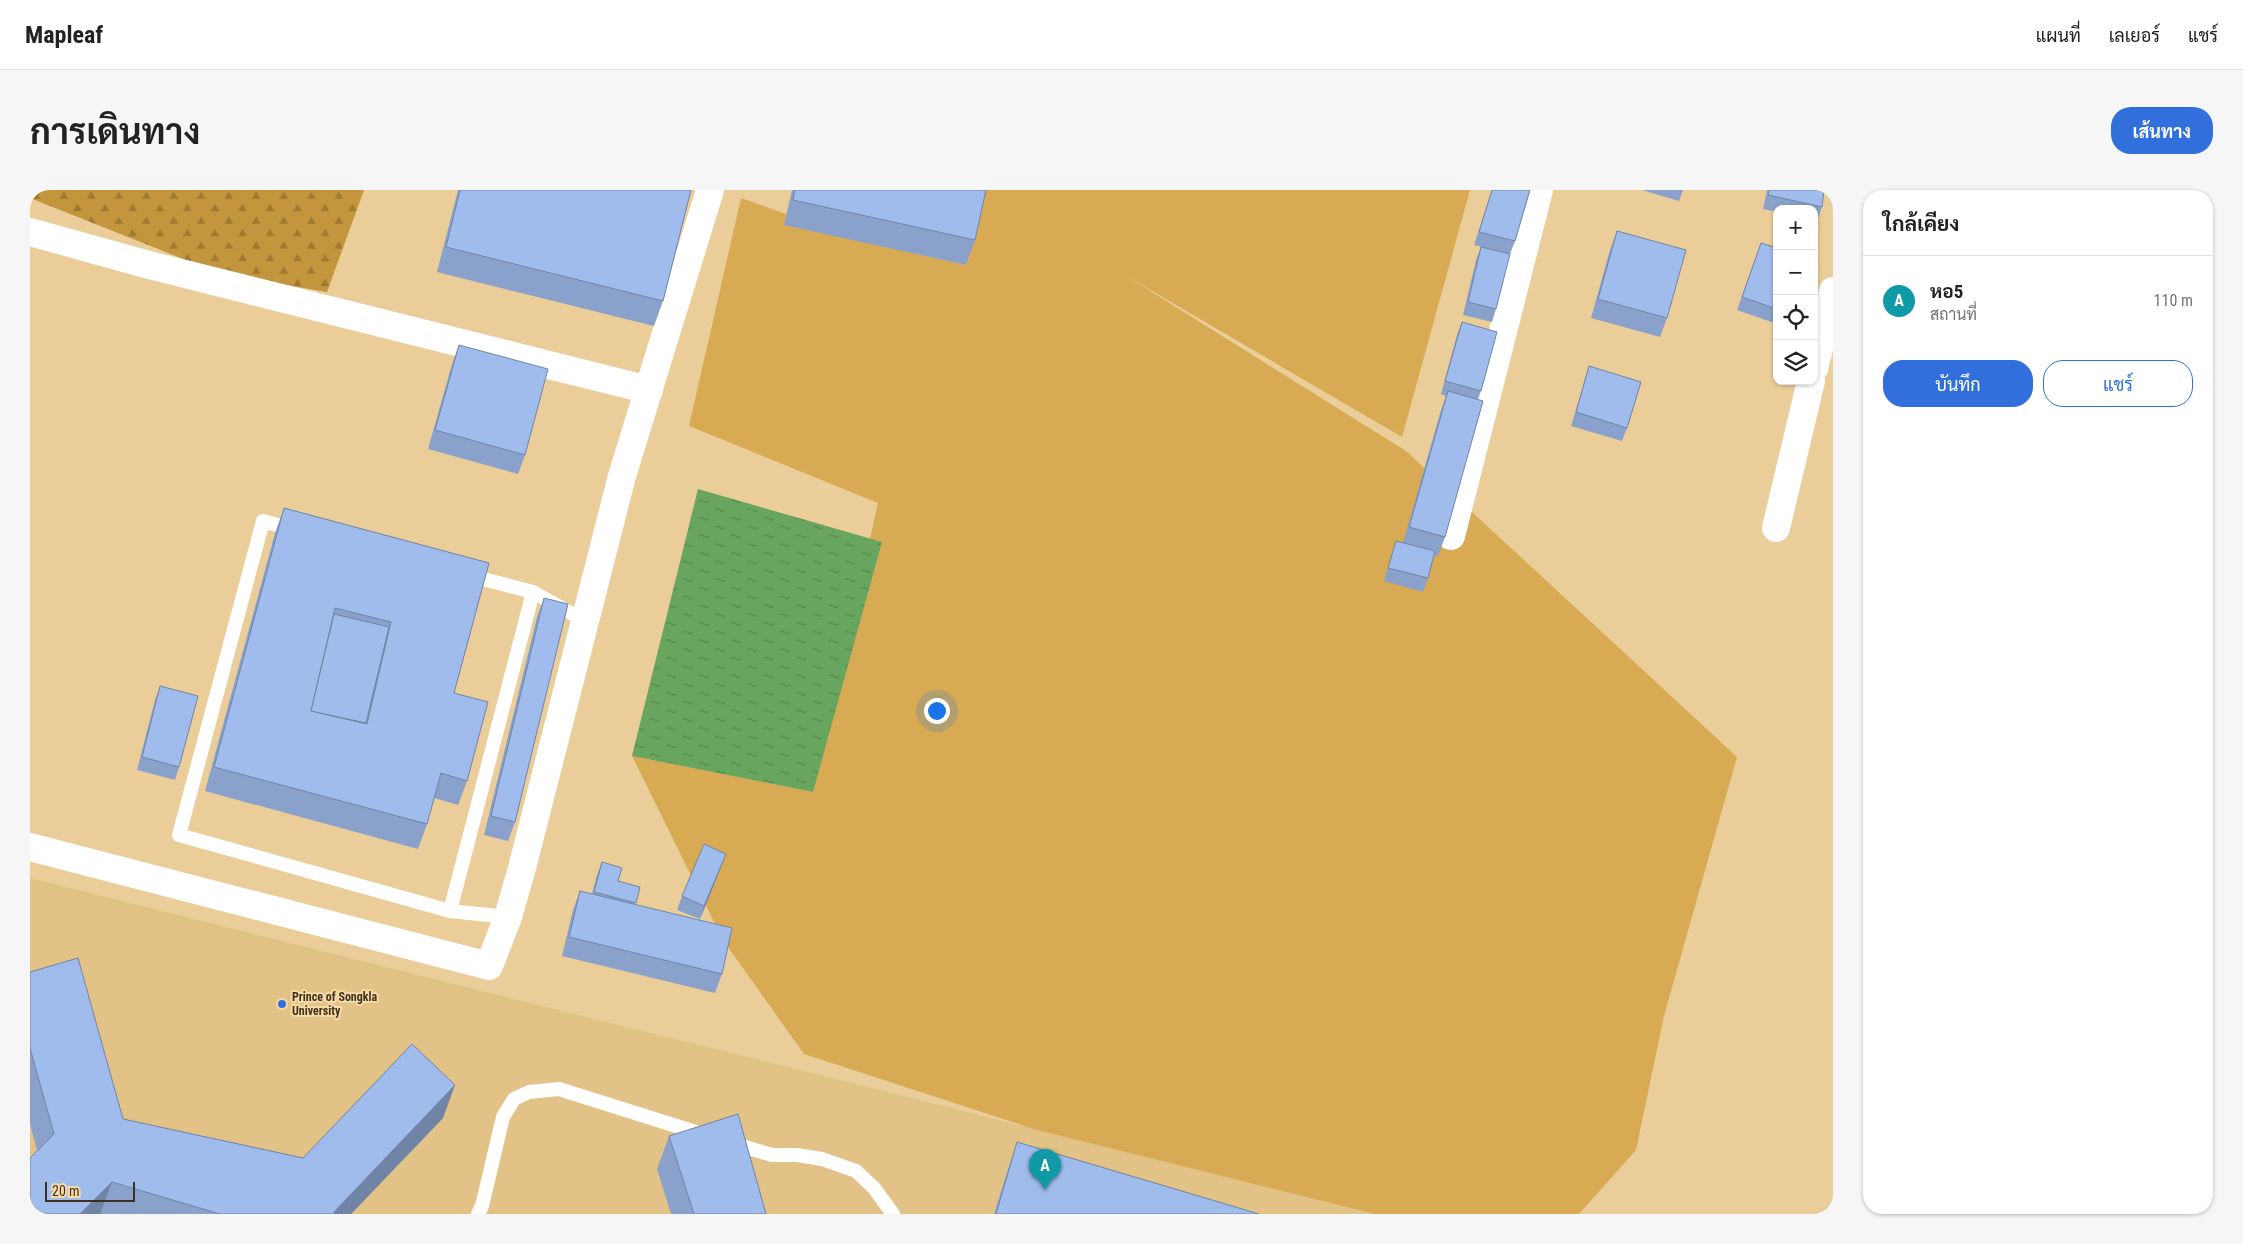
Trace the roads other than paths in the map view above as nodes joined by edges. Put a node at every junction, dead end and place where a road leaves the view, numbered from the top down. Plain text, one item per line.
1 (710, 190) edge
2 (1539, 190) edge
3 (30, 232) edge
4 (1833, 292) edge
5 (1818, 353) edge
6 (1810, 385) edge
7 (649, 390) junction
8 (1776, 528) dead end
9 (311, 534) edge
10 (1452, 536) edge
11 (456, 572) edge
12 (533, 592) junction
13 (585, 621) junction
14 (30, 847) edge
15 (450, 911) junction
16 (508, 917) junction
17 (478, 1214) edge
18 (893, 1214) edge

1 - 7 street
2 - 10 street
3 - 7 street
4 - 5 street
6 - 8 street
7 - 13 street
9 - 15 lane
11 - 12 lane
12 - 13 lane
12 - 15 lane
13 - 16 street
14 - 16 street
15 - 16 lane
17 - 18 lane

